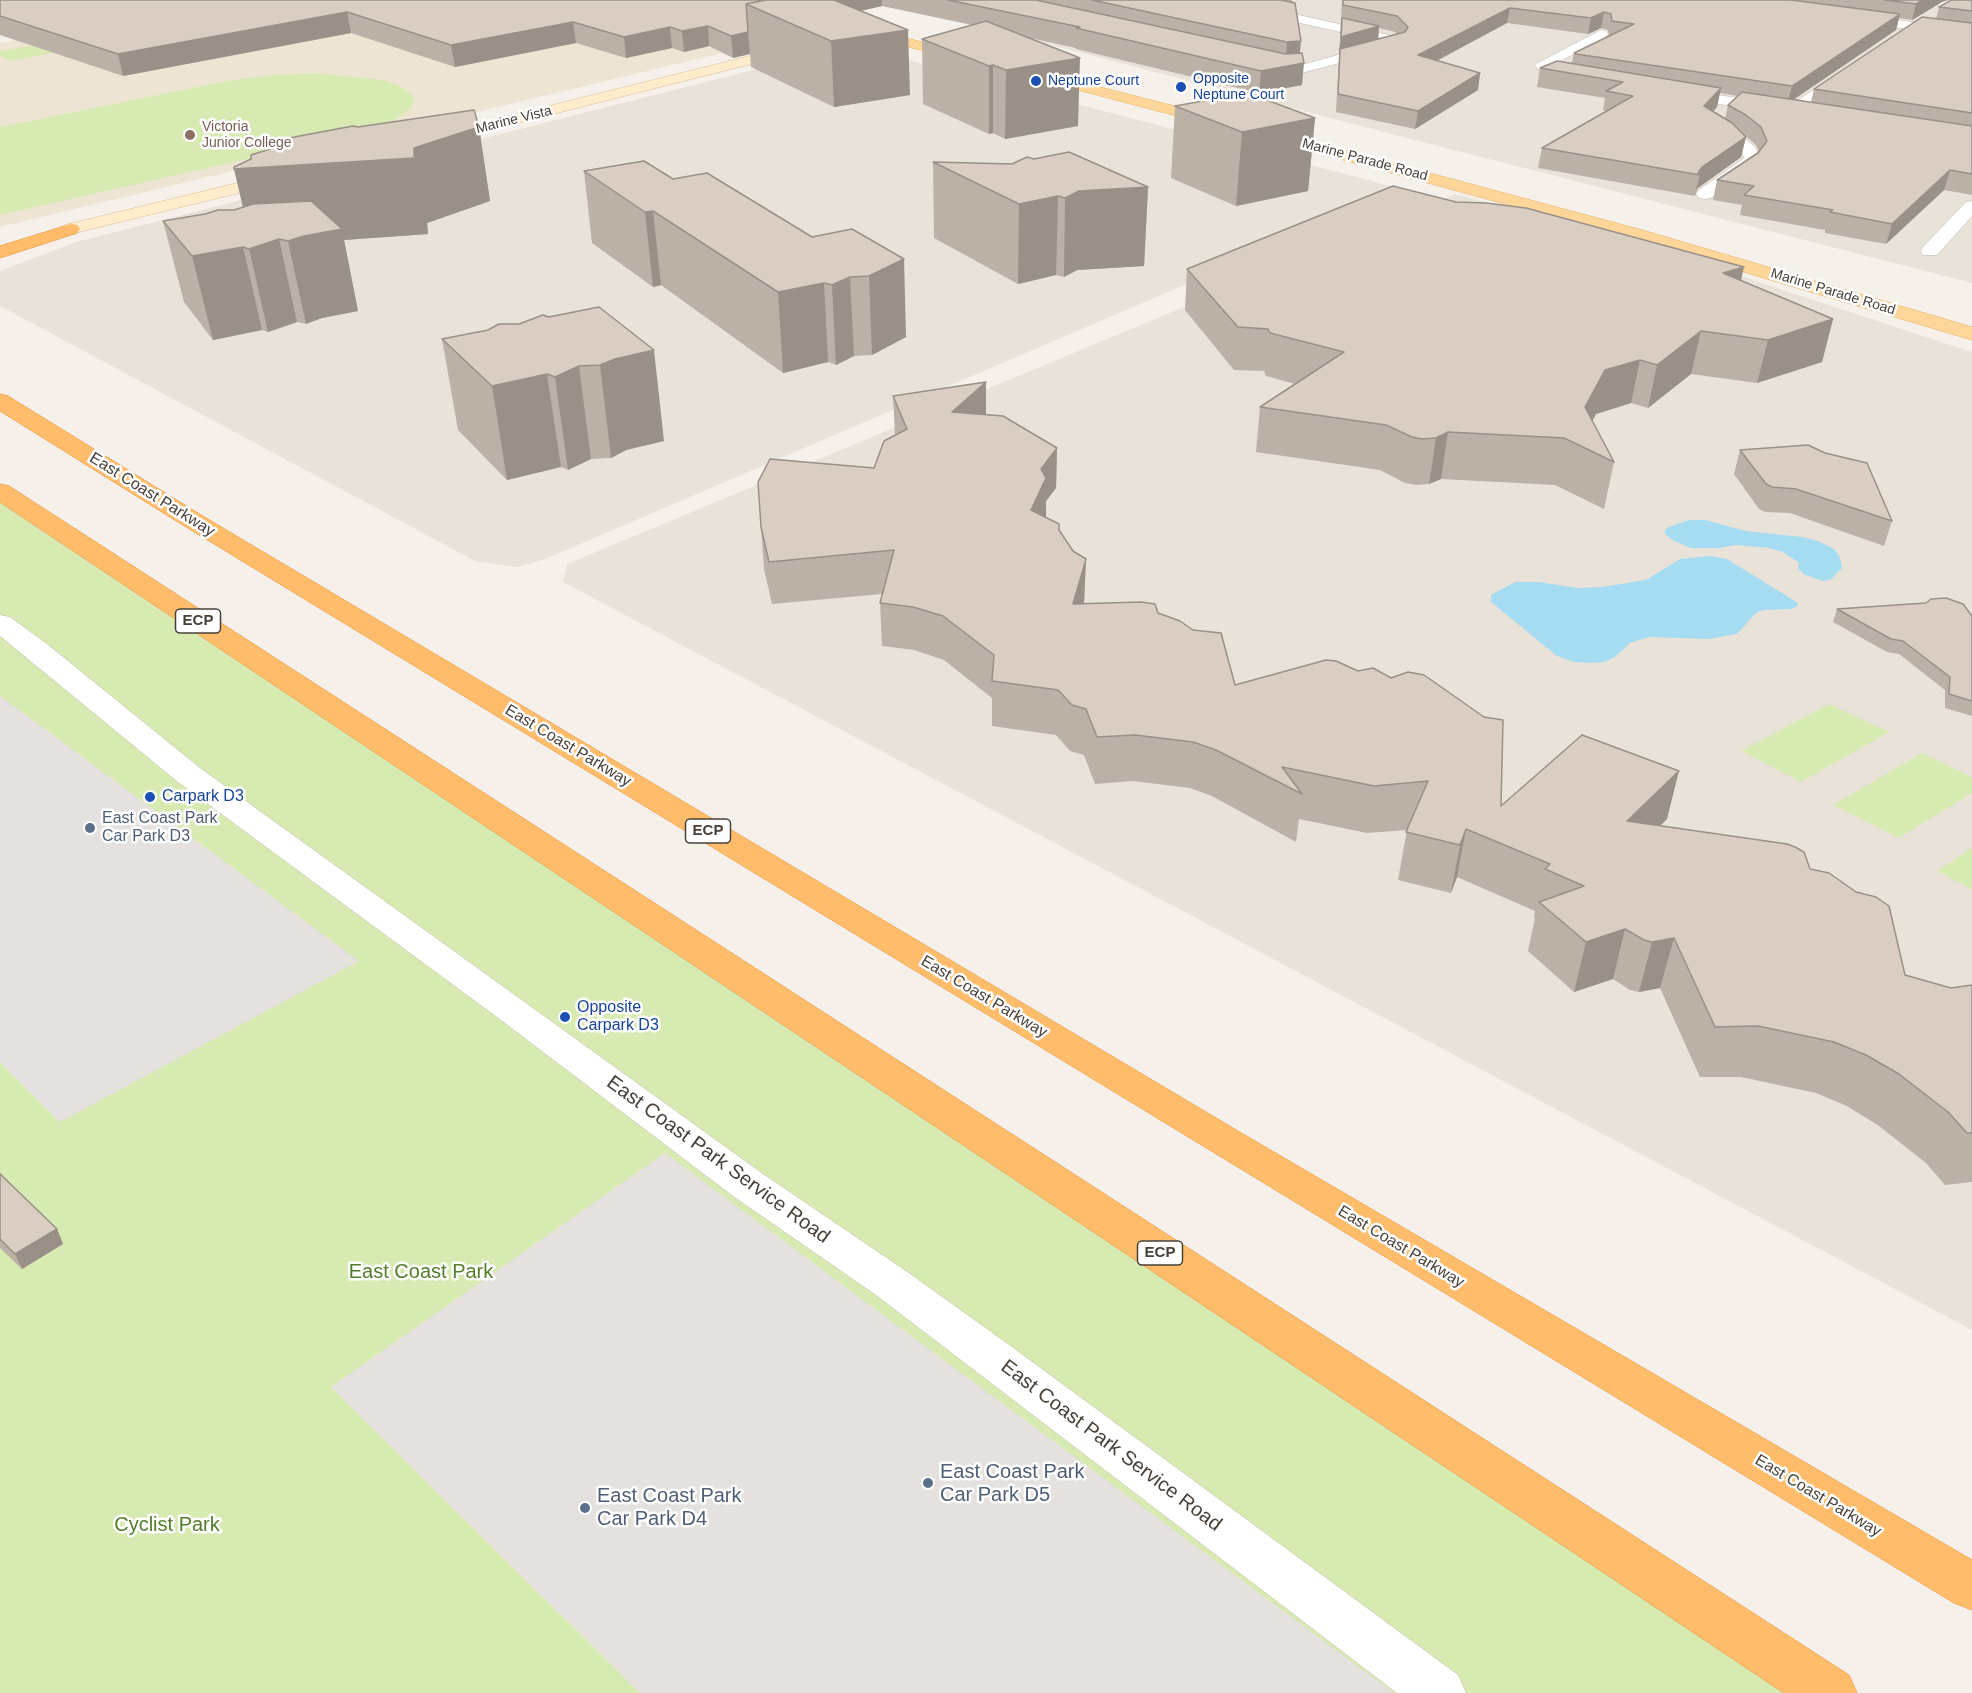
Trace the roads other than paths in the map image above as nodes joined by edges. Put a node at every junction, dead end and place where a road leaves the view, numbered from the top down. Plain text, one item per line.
1 (1215, 0) edge
2 (1965, 0) edge
3 (1948, 3) edge
4 (1302, 4) dead end
5 (1279, 13) junction
6 (1843, 16) edge
7 (887, 26) joint
8 (1915, 26) junction
9 (857, 31) joint
10 (1601, 34) edge
11 (1972, 34) edge
12 (1901, 36) edge
13 (808, 45) edge
14 (1863, 62) edge
15 (1252, 63) edge
16 (1025, 67) edge
17 (1594, 80) edge
18 (1663, 91) edge
19 (1733, 102) junction
20 (1792, 111) junction
21 (1815, 114) edge
22 (1229, 118) edge
23 (419, 143) edge
24 (295, 174) dead end
25 (1705, 195) dead end
26 (1972, 206) edge
27 (71, 229) junction
28 (1709, 238) dead end
29 (0, 243) edge
30 (1930, 251) dead end
31 (0, 252) edge
32 (1972, 334) edge
33 (0, 401) edge
34 (0, 491) edge
35 (0, 623) edge
36 (1972, 1587) edge
37 (1439, 1693) edge
38 (1830, 1693) edge

1 - 5 street
2 - 3 street
3 - 8 street
4 - 5 street
5 - 15 street
6 - 8 street
7 - 9 street
7 - 9 main road
8 - 11 street
8 - 12 street
10 - 17 street
13 - 23 street, Marine Vista
14 - 20 street
16 - 22 main road
18 - 19 street
19 - 20 street
19 - 25 street
20 - 21 street
24 - 27 street
26 - 30 street
27 - 29 highway
27 - 31 highway
28 - 32 main road, Marine Parade Road
33 - 36 highway, East Coast Parkway / ECP
34 - 38 highway, ECP
35 - 37 street, East Coast Park Service Road

